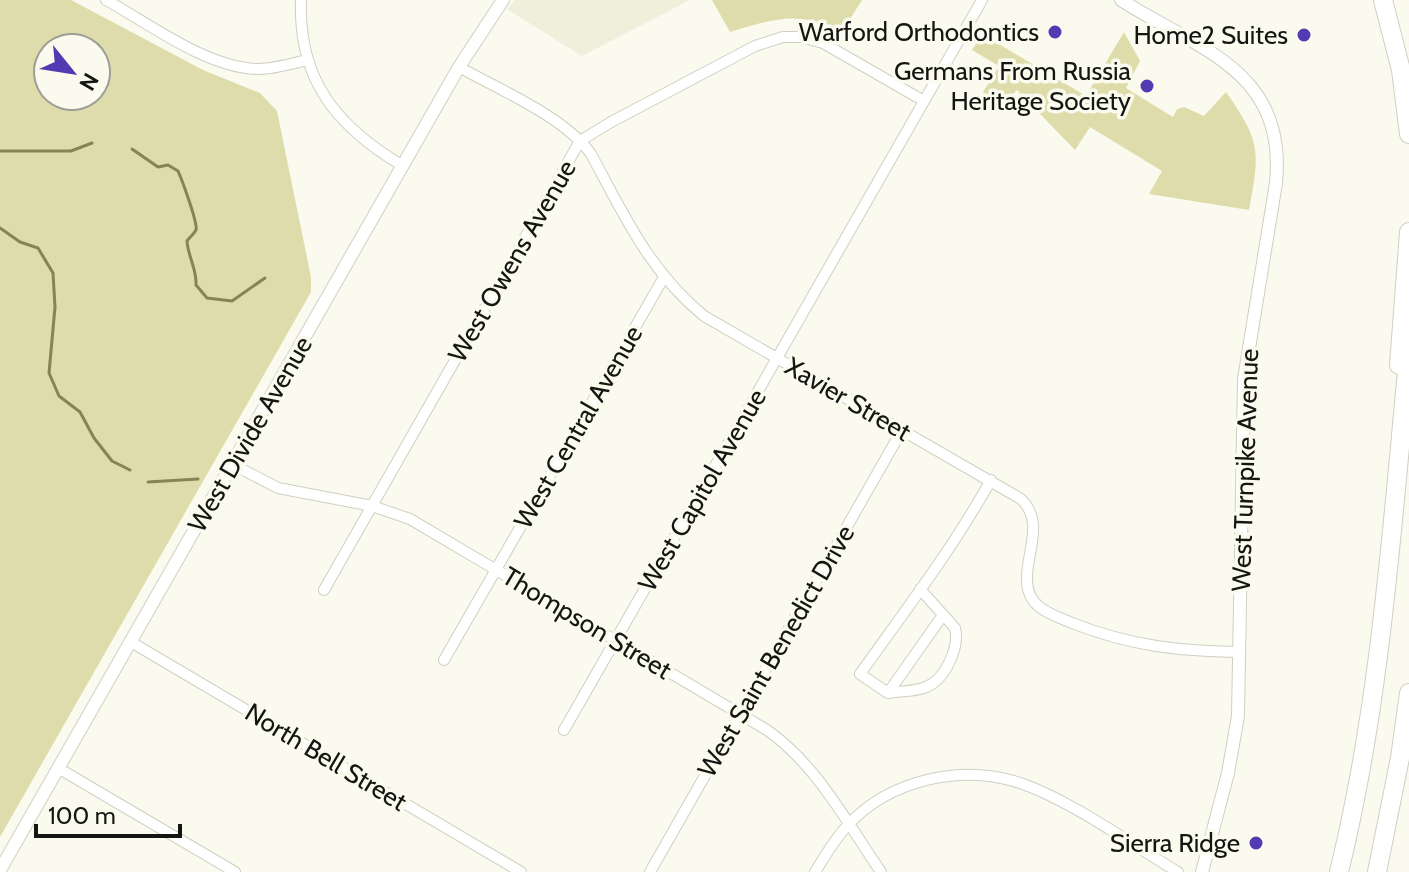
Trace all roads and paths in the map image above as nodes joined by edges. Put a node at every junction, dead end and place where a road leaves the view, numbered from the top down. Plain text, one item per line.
1 (106, 0) edge
2 (301, 0) edge
3 (503, 0) edge
4 (982, 0) edge
5 (1121, 0) edge
6 (1383, 0) edge
7 (307, 60) junction
8 (459, 67) junction
9 (924, 101) junction
10 (1409, 134) edge
11 (580, 141) junction
12 (403, 166) junction
13 (1409, 232) edge
14 (664, 277) junction
15 (1409, 350) edge
16 (777, 359) junction
17 (902, 430) junction
18 (232, 464) junction
19 (991, 480) junction
20 (372, 506) junction
21 (496, 569) junction
22 (920, 589) junction
23 (324, 590) dead end
24 (943, 615) junction
25 (1382, 621) junction
26 (615, 640) junction
27 (131, 642) junction
28 (1240, 652) junction
29 (444, 660) dead end
30 (888, 693) junction
31 (1409, 693) edge
32 (740, 714) junction
33 (564, 730) dead end
34 (58, 768) junction
35 (848, 825) junction
36 (0, 870) edge
37 (235, 872) edge
38 (521, 872) edge
39 (650, 872) edge
40 (815, 872) edge
41 (881, 872) edge
42 (1178, 872) edge
43 (1202, 872) edge
44 (1339, 872) edge
45 (1377, 872) edge

1 - 7 street
2 - 7 street
3 - 8 street, West Divide Avenue
4 - 9 street, West Capitol Avenue
5 - 28 street, West Turnpike Avenue
6 - 10 highway
7 - 12 street
8 - 11 street, Xavier Street
8 - 12 street, West Divide Avenue
9 - 11 street, West Owens Avenue
9 - 16 street, West Capitol Avenue
11 - 14 street, Xavier Street
11 - 20 street, West Owens Avenue
12 - 18 street, West Divide Avenue
13 - 25 highway
14 - 16 street, Xavier Street
14 - 21 street, West Central Avenue
15 - 25 highway
16 - 17 street, Xavier Street
16 - 26 street, West Capitol Avenue
17 - 19 street, Xavier Street
17 - 32 street, West Saint Benedict Drive
18 - 20 street, Thompson Street
18 - 27 street, West Divide Avenue
19 - 22 street
19 - 28 street, Xavier Street
20 - 21 street, Thompson Street
20 - 23 street, West Owens Avenue
21 - 26 street, Thompson Street
21 - 29 street, West Central Avenue
22 - 24 street
22 - 30 street
24 - 30 street
24 - 30 street
25 - 44 highway
26 - 32 street, Thompson Street
26 - 33 street, West Capitol Avenue
27 - 34 street, West Divide Avenue
27 - 38 street, North Bell Street
28 - 43 street, West Turnpike Avenue
31 - 45 highway
32 - 35 street, Thompson Street
32 - 39 street, West Saint Benedict Drive
34 - 36 street, West Divide Avenue
34 - 37 street
35 - 40 street
35 - 41 street, Thompson Street
35 - 42 street

